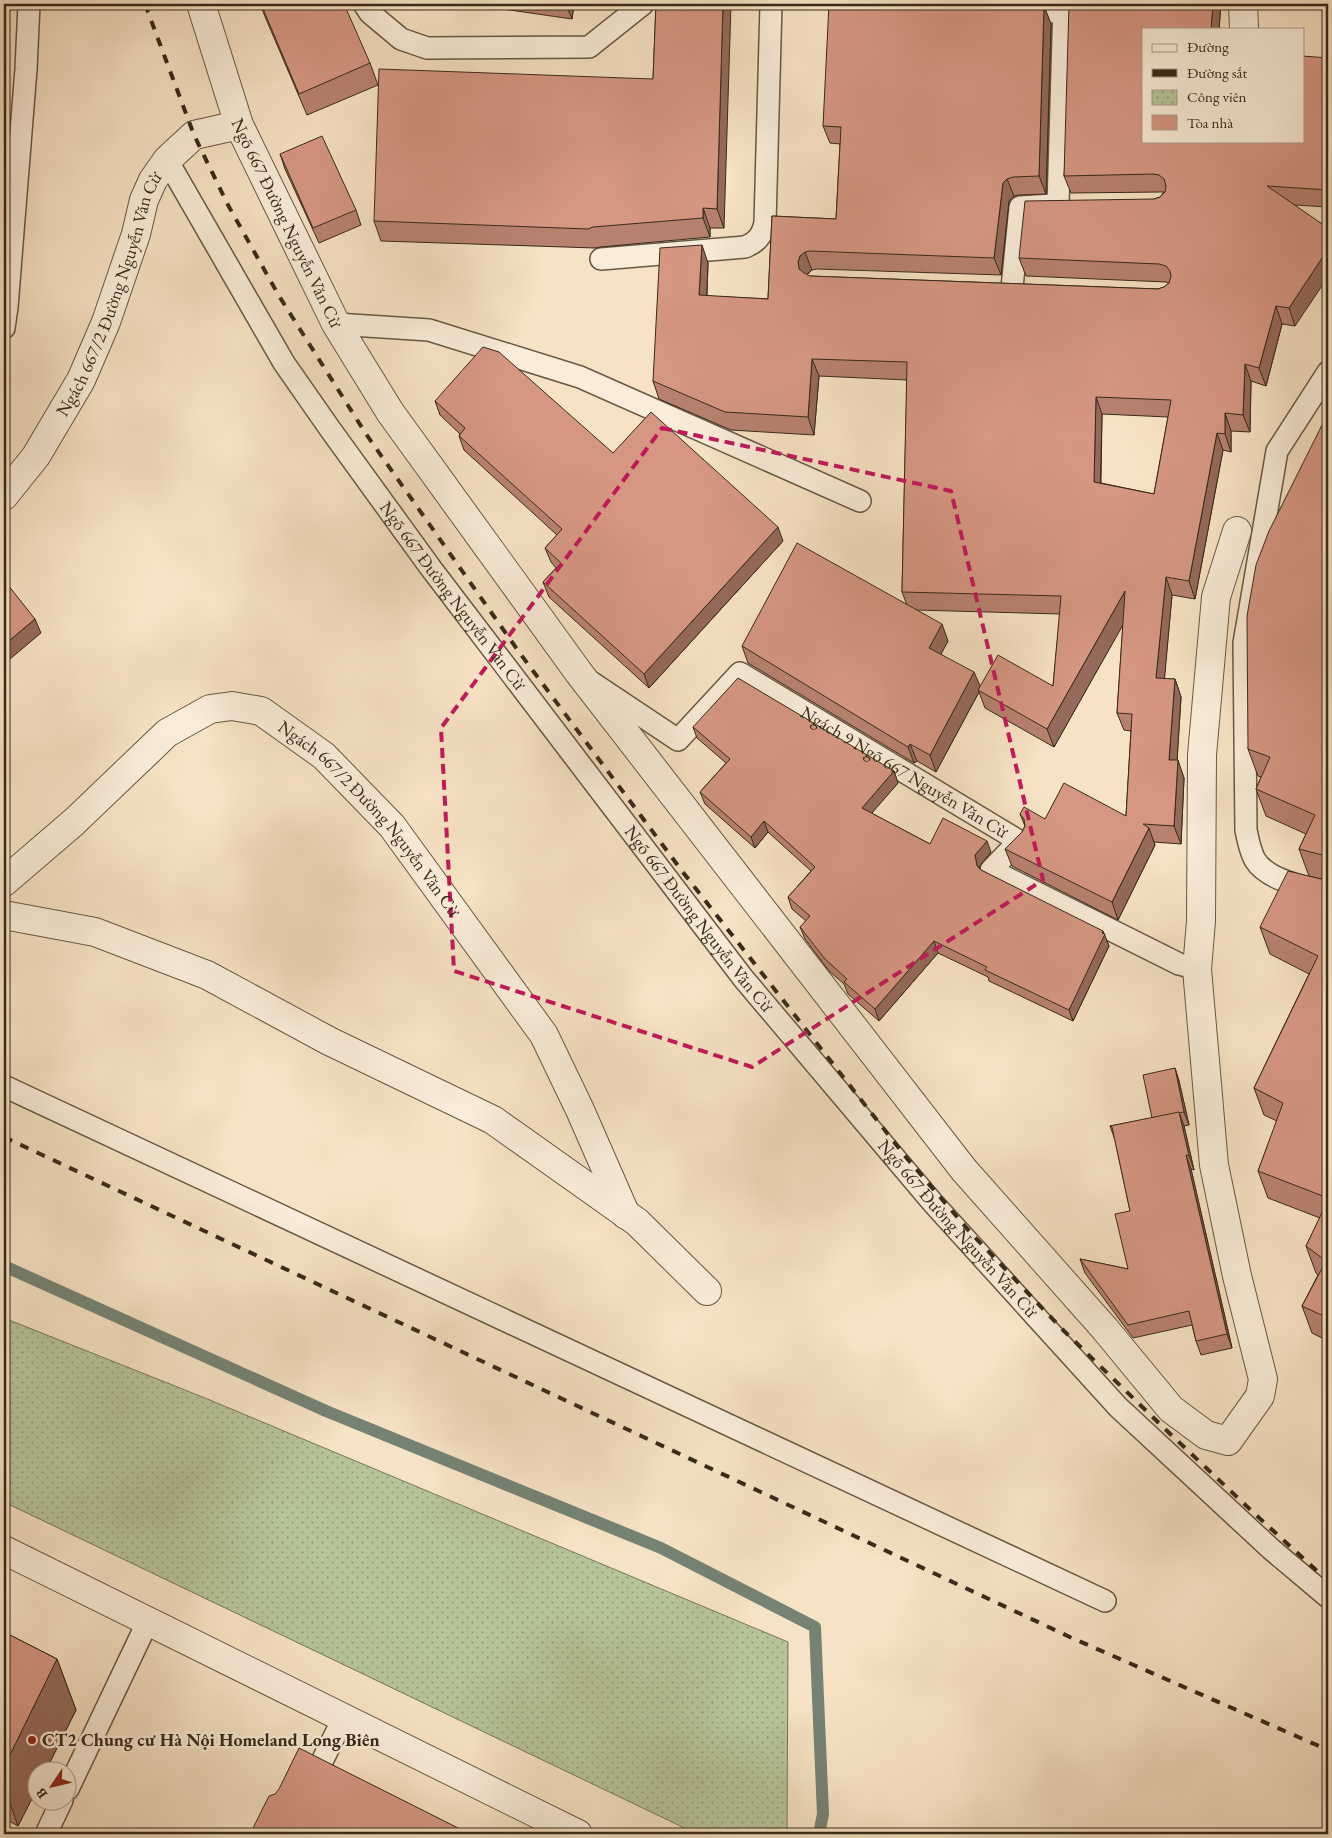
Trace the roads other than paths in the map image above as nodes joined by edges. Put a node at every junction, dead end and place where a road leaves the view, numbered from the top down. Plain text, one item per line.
1 (29, 4) edge
2 (201, 4) edge
3 (364, 4) edge
4 (643, 4) edge
5 (771, 4) edge
6 (987, 4) edge
7 (1243, 4) edge
8 (1063, 8) edge
9 (1244, 28) edge
10 (239, 125) junction
11 (167, 160) junction
12 (9, 231) edge
13 (601, 260) dead end
14 (1013, 288) edge
15 (336, 324) junction
16 (4, 328) edge
17 (1328, 372) edge
18 (4, 496) edge
19 (860, 501) dead end
20 (1237, 531) dead end
21 (579, 673) junction
22 (4, 882) edge
23 (1328, 894) edge
24 (4, 916) edge
25 (1197, 969) junction
26 (4, 1086) edge
27 (626, 1215) junction
28 (707, 1292) dead end
29 (4, 1550) edge
30 (1328, 1597) edge
31 (1106, 1601) dead end
32 (148, 1621) junction
33 (343, 1718) junction
34 (78, 1768) edge
35 (57, 1810) edge
36 (46, 1834) edge
37 (286, 1834) edge
38 (578, 1834) edge

1 - 12 lane
2 - 10 street, Ngõ 667 Đường Nguyễn Văn Cừ
3 - 4 lane
5 - 13 lane
6 - 8 lane
7 - 9 street
8 - 14 lane
10 - 11 street, Ngách 667/2 Đường Nguyễn Văn Cừ
10 - 15 street, Ngõ 667 Đường Nguyễn Văn Cừ
11 - 18 street, Ngách 667/2 Đường Nguyễn Văn Cừ
11 - 30 lane, Ngõ 667 Đường Nguyễn Văn Cừ
12 - 16 lane
15 - 19 lane
15 - 21 street, Ngõ 667 Đường Nguyễn Văn Cừ
17 - 23 lane
20 - 25 street
21 - 25 lane, Ngách 9 Ngõ 667 Nguyễn Văn Cừ
21 - 25 street, Ngõ 667 Đường Nguyễn Văn Cừ
22 - 27 street, Ngách 667/2 Đường Nguyễn Văn Cừ
24 - 27 street, Ngách 667/2 Đường Nguyễn Văn Cừ
26 - 31 lane
27 - 28 street, Ngách 667/2 Đường Nguyễn Văn Cừ
29 - 32 street
32 - 33 street
32 - 34 lane
33 - 37 lane
33 - 38 street
35 - 36 lane

